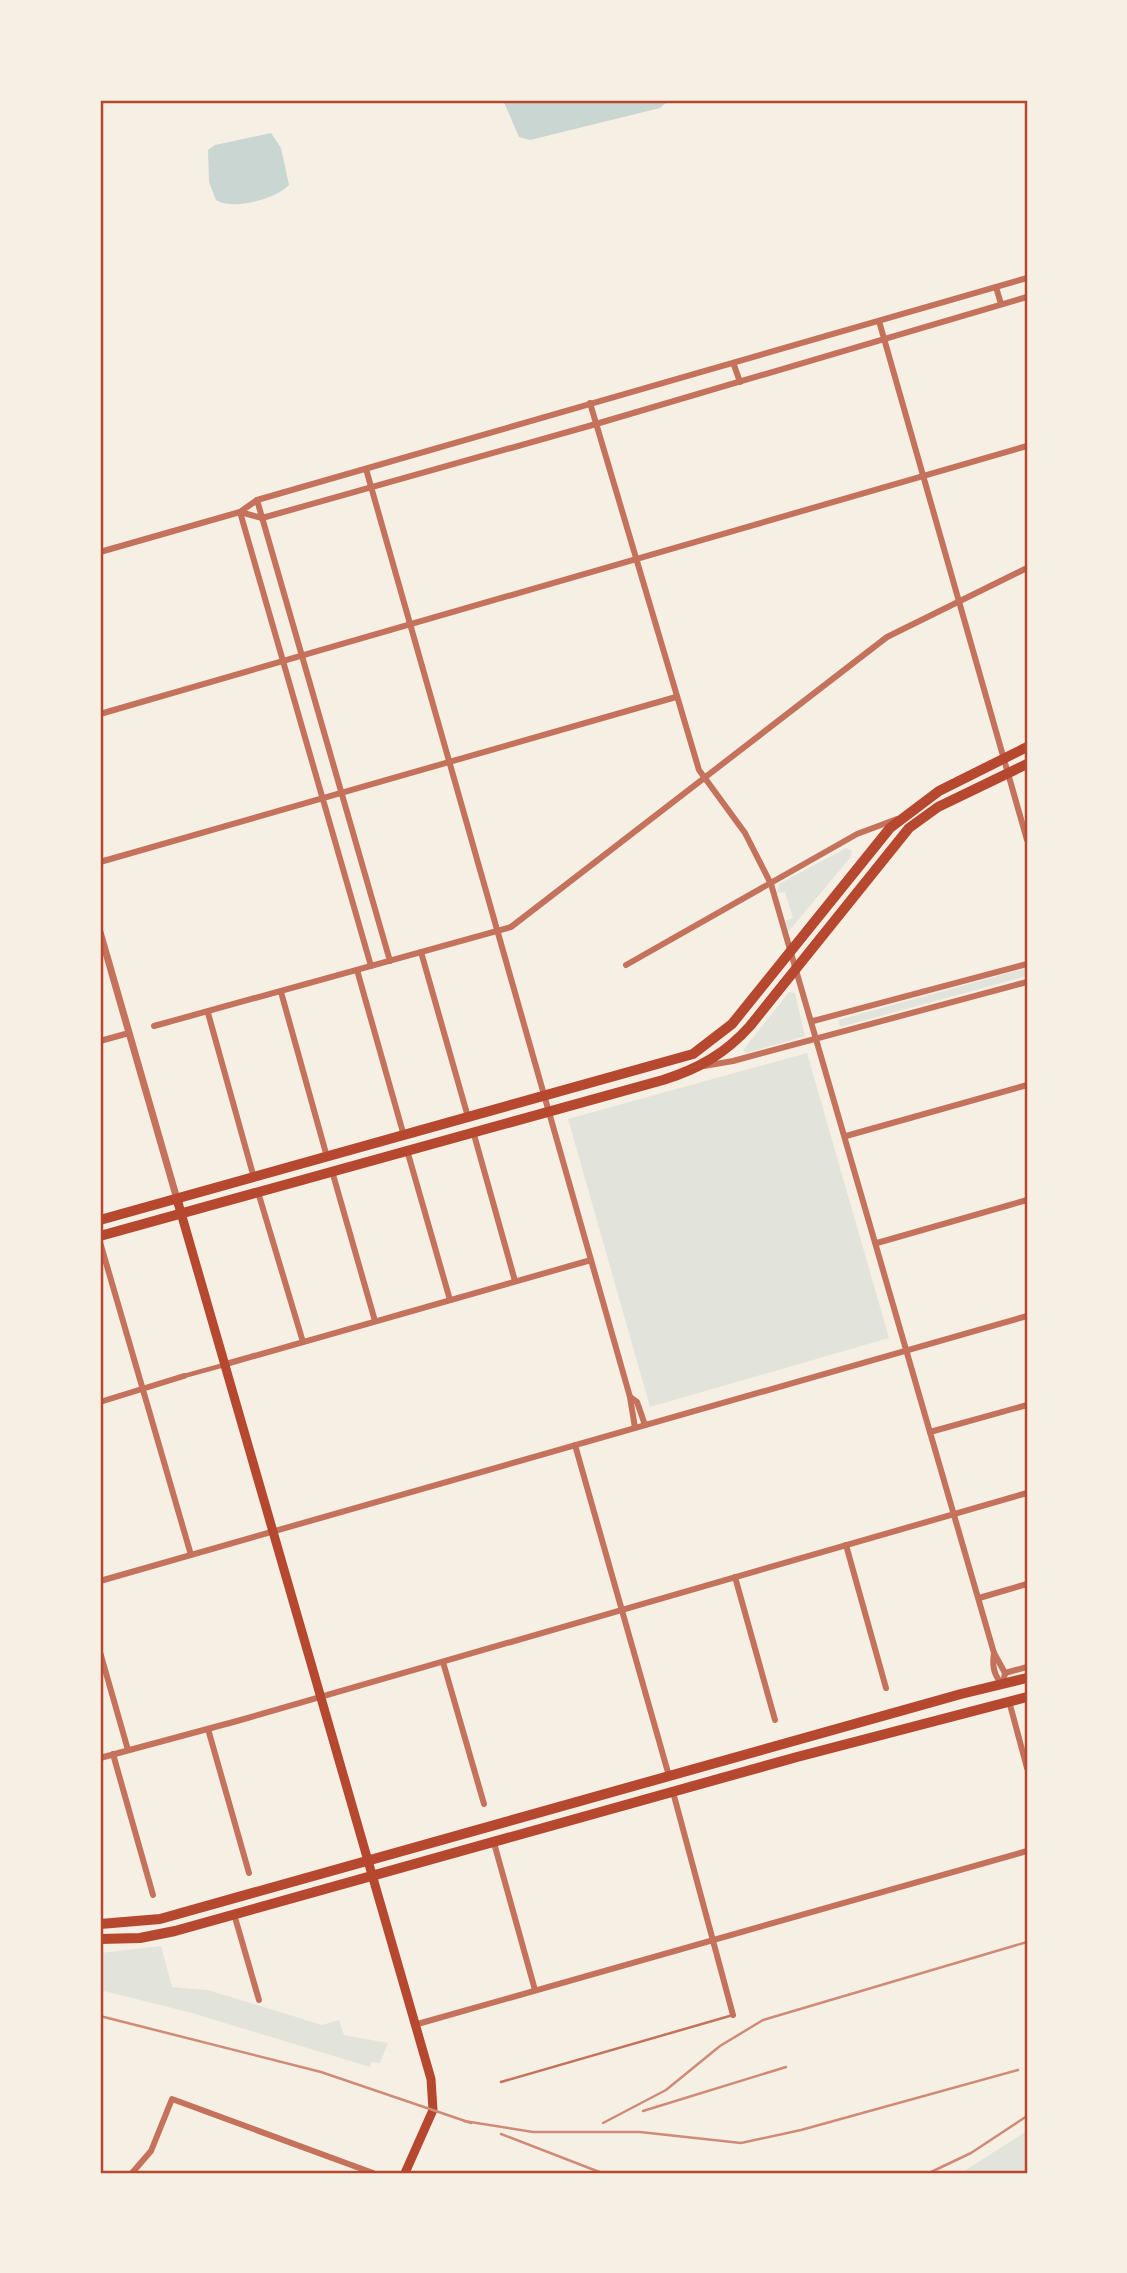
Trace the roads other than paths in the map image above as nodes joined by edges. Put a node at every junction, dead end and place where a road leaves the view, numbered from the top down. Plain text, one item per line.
1 (1027, 278) edge
2 (996, 286) junction
3 (1027, 297) edge
4 (1001, 304) junction
5 (879, 320) junction
6 (884, 338) junction
7 (734, 365) junction
8 (740, 382) junction
9 (590, 403) junction
10 (596, 424) junction
11 (1027, 446) edge
12 (366, 469) junction
13 (924, 476) junction
14 (372, 486) junction
15 (257, 500) junction
16 (240, 512) junction
17 (262, 518) junction
18 (100, 552) edge
19 (637, 560) junction
20 (1027, 568) edge
21 (959, 599) junction
22 (412, 624) junction
23 (301, 656) junction
24 (283, 662) junction
25 (676, 697) junction
26 (100, 714) edge
27 (1027, 747) edge
28 (1005, 758) junction
29 (450, 761) junction
30 (1027, 764) edge
31 (1009, 773) junction
32 (704, 777) junction
33 (340, 793) junction
34 (322, 799) junction
35 (902, 817) junction
36 (1027, 840) edge
37 (100, 862) edge
38 (771, 884) junction
39 (499, 930) junction
40 (100, 932) edge
41 (421, 952) junction
42 (790, 952) junction
43 (390, 961) junction
44 (1027, 964) edge
45 (626, 965) dead end
46 (371, 966) junction
47 (357, 970) junction
48 (796, 970) junction
49 (1027, 982) edge
50 (281, 992) junction
51 (208, 1013) junction
52 (813, 1021) junction
53 (154, 1026) dead end
54 (129, 1033) junction
55 (818, 1039) junction
56 (100, 1041) edge
57 (700, 1067) junction
58 (1027, 1085) edge
59 (545, 1095) junction
60 (550, 1110) junction
61 (468, 1117) junction
62 (473, 1131) junction
63 (404, 1136) junction
64 (846, 1136) junction
65 (407, 1149) junction
66 (327, 1157) junction
67 (332, 1171) junction
68 (254, 1178) junction
69 (258, 1192) junction
70 (177, 1199) junction
71 (1027, 1200) edge
72 (181, 1213) junction
73 (100, 1220) edge
74 (100, 1236) edge
75 (100, 1242) edge
76 (877, 1243) junction
77 (591, 1260) junction
78 (515, 1281) junction
79 (450, 1300) junction
80 (1027, 1316) edge
81 (375, 1321) junction
82 (303, 1342) junction
83 (907, 1350) junction
84 (226, 1364) junction
85 (184, 1377) joint
86 (142, 1389) junction
87 (630, 1397) junction
88 (100, 1402) edge
89 (1027, 1405) edge
90 (645, 1425) junction
91 (635, 1427) junction
92 (930, 1432) junction
93 (575, 1445) junction
94 (1027, 1493) edge
95 (954, 1514) junction
96 (272, 1532) junction
97 (846, 1545) junction
98 (191, 1555) junction
99 (735, 1577) junction
100 (100, 1581) edge
101 (1027, 1584) edge
102 (979, 1598) junction
103 (621, 1609) junction
104 (100, 1652) edge
105 (995, 1653) junction
106 (443, 1662) junction
107 (1027, 1667) edge
108 (1005, 1672) junction
109 (1027, 1678) edge
110 (1003, 1684) junction
111 (886, 1688) dead end
112 (319, 1697) junction
113 (1027, 1697) edge
114 (1009, 1701) junction
115 (775, 1720) dead end
116 (208, 1729) junction
117 (128, 1750) junction
118 (113, 1754) junction
119 (100, 1758) edge
120 (1027, 1768) edge
121 (669, 1776) junction
122 (673, 1792) junction
123 (484, 1804) dead end
124 (494, 1843) junction
125 (1027, 1851) edge
126 (367, 1861) junction
127 (249, 1872) dead end
128 (371, 1876) junction
129 (153, 1895) dead end
130 (234, 1914) junction
131 (100, 1924) edge
132 (100, 1939) edge
133 (714, 1940) junction
134 (535, 1990) junction
135 (259, 2000) dead end
136 (733, 2015) joint
137 (414, 2025) junction
138 (501, 2082) dead end
139 (132, 2173) edge
140 (373, 2173) edge
141 (405, 2173) edge

1 - 2 street
2 - 4 street
2 - 5 street
3 - 4 street
4 - 6 street
5 - 6 street
5 - 7 street
6 - 8 street
6 - 13 street
7 - 8 street
7 - 9 street
8 - 10 street
9 - 10 street
9 - 12 street
10 - 14 street
10 - 19 street
11 - 13 street
12 - 14 street
12 - 15 street
13 - 19 street
13 - 21 street
14 - 17 street
14 - 22 street
15 - 16 street
15 - 17 street
16 - 17 street
16 - 18 street
16 - 24 street
17 - 23 street
19 - 22 street
19 - 25 street
20 - 21 street
21 - 28 street
21 - 32 street
22 - 23 street
22 - 29 street
23 - 24 street
23 - 33 street
24 - 26 street
24 - 34 street
25 - 29 street
25 - 32 street
27 - 28 main road
28 - 31 street
28 - 35 main road
29 - 33 street
29 - 39 street
30 - 31 main road
31 - 36 street
31 - 48 main road
32 - 38 street
32 - 39 street
33 - 34 street
33 - 43 street
34 - 37 street
34 - 46 street
35 - 38 street
35 - 42 main road
38 - 42 street
38 - 45 street
39 - 41 street
39 - 59 street
40 - 54 street
41 - 43 street
41 - 61 street
42 - 48 street
42 - 59 main road
43 - 46 street
44 - 52 street
46 - 47 street
47 - 50 street
47 - 63 street
48 - 52 street
48 - 57 main road
49 - 55 street
50 - 51 street
50 - 66 street
51 - 53 street
51 - 68 street
52 - 55 street
54 - 56 street
54 - 70 street
55 - 57 street
55 - 64 street
57 - 60 main road
58 - 64 street
59 - 60 street
59 - 61 main road
60 - 62 main road
60 - 77 street
61 - 63 main road
62 - 65 main road
62 - 78 street
63 - 66 main road
64 - 76 street
65 - 67 main road
65 - 79 street
66 - 68 main road
67 - 69 main road
67 - 81 street
68 - 70 main road
69 - 72 main road
69 - 82 street
70 - 72 main road
70 - 73 main road
71 - 76 street
72 - 74 main road
72 - 84 main road
75 - 86 street
76 - 83 street
77 - 78 street
77 - 87 street
78 - 79 street
79 - 81 street
80 - 83 street
81 - 82 street
82 - 84 street
83 - 90 street
83 - 92 street
84 - 85 street
84 - 96 main road
85 - 86 street
86 - 88 street
86 - 98 street
87 - 90 street
87 - 91 street
89 - 92 street
90 - 91 street
91 - 93 street
92 - 95 street
93 - 96 street
93 - 103 street
94 - 95 street
95 - 97 street
95 - 102 street
96 - 98 street
96 - 112 main road
97 - 99 street
97 - 111 street
98 - 100 street
99 - 103 street
99 - 115 street
101 - 102 street
102 - 105 street
103 - 106 street
103 - 121 street
104 - 117 street
105 - 108 street
105 - 110 street
106 - 112 street
106 - 123 street
107 - 108 street
108 - 110 street
109 - 110 main road
110 - 114 main road
110 - 121 main road
112 - 116 street
112 - 126 main road
113 - 114 main road
114 - 120 street
114 - 122 main road
116 - 117 street
116 - 127 street
117 - 118 street
118 - 119 street
118 - 129 street
121 - 122 main road
121 - 126 main road
122 - 124 main road
122 - 133 street
124 - 128 main road
124 - 134 street
125 - 133 street
126 - 128 main road
126 - 131 main road
128 - 130 main road
128 - 137 main road
130 - 132 main road
130 - 135 street
133 - 134 street
133 - 136 street
134 - 137 street
136 - 138 lane
137 - 141 main road
139 - 140 street

